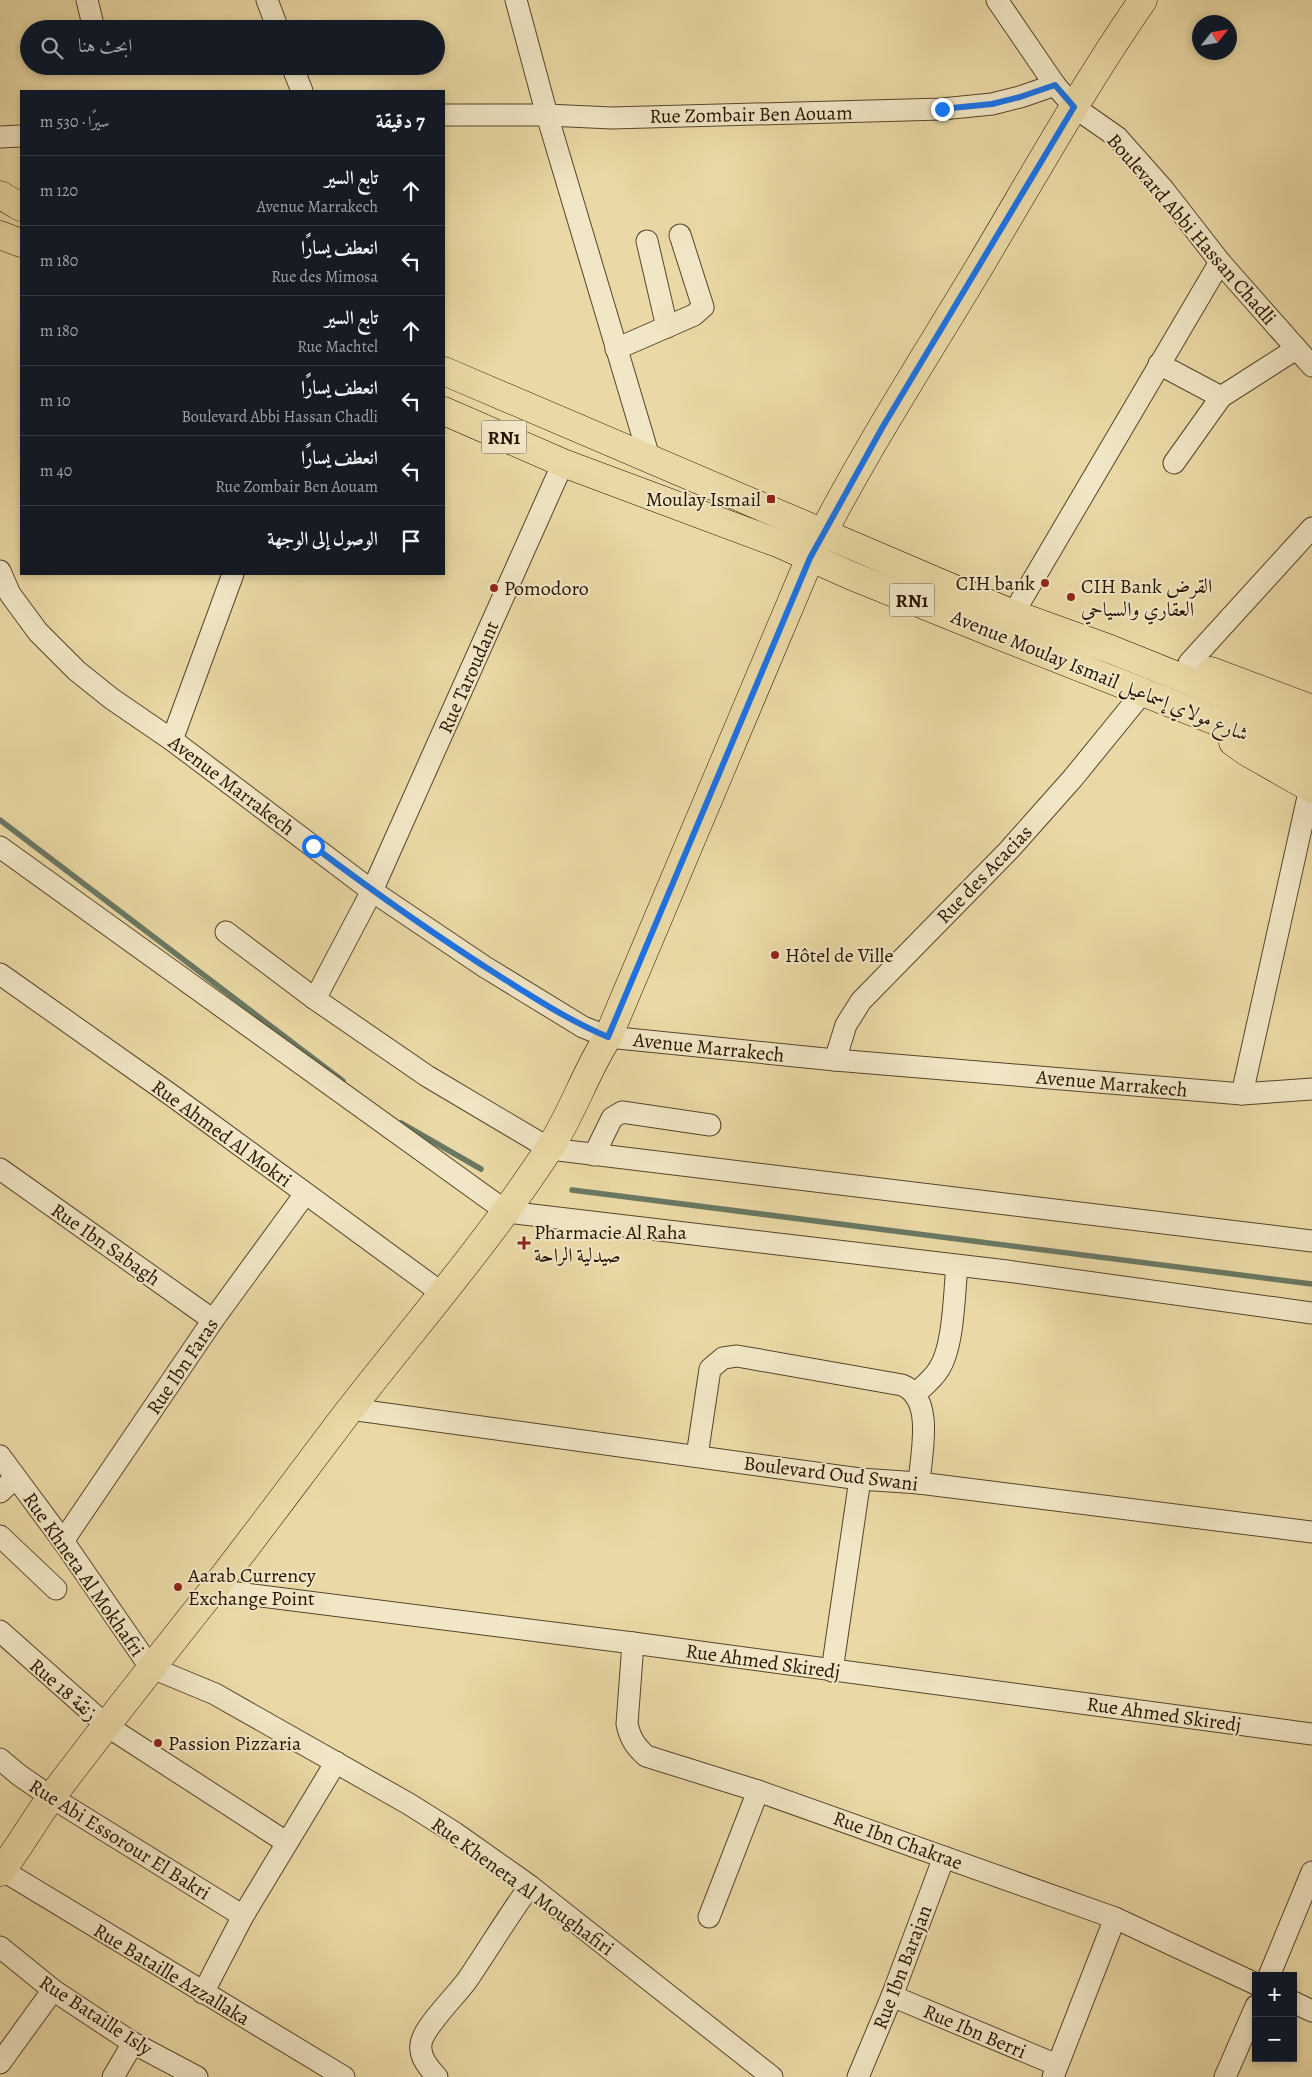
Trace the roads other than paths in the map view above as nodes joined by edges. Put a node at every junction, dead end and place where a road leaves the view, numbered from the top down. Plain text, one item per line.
1 (86, 0) edge
2 (267, 0) edge
3 (516, 0) edge
4 (997, 0) edge
5 (1143, 0) edge
6 (92, 20) edge
7 (275, 20) edge
8 (296, 75) edge
9 (1055, 85) junction
10 (302, 90) edge
11 (1074, 107) junction
12 (445, 115) edge
13 (547, 115) junction
14 (20, 136) edge
15 (0, 137) edge
16 (680, 234) dead end
17 (0, 235) edge
18 (647, 241) dead end
19 (20, 243) edge
20 (1220, 262) junction
21 (667, 327) junction
22 (616, 349) junction
23 (1296, 349) junction
24 (1160, 364) junction
25 (1312, 366) edge
26 (445, 371) edge
27 (1221, 397) junction
28 (445, 411) edge
29 (649, 457) junction
30 (563, 463) junction
31 (1174, 463) dead end
32 (1312, 528) edge
33 (822, 534) junction
34 (810, 558) junction
35 (0, 571) edge
36 (233, 575) edge
37 (1013, 614) junction
38 (1110, 649) junction
39 (1189, 663) junction
40 (1143, 692) junction
41 (1312, 709) edge
42 (1189, 710) junction
43 (1312, 730) edge
44 (172, 740) junction
45 (1312, 760) edge
46 (1311, 789) edge
47 (0, 847) edge
48 (372, 890) junction
49 (226, 932) dead end
50 (0, 974) edge
51 (315, 999) junction
52 (608, 1037) junction
53 (835, 1060) junction
54 (1312, 1089) edge
55 (1242, 1094) junction
56 (710, 1125) dead end
57 (550, 1149) junction
58 (594, 1154) junction
59 (0, 1169) edge
60 (305, 1194) junction
61 (507, 1212) junction
62 (1312, 1241) edge
63 (957, 1266) junction
64 (443, 1294) junction
65 (1312, 1313) edge
66 (213, 1320) junction
67 (915, 1394) junction
68 (350, 1410) junction
69 (0, 1456) edge
70 (698, 1456) junction
71 (16, 1478) junction
72 (860, 1480) junction
73 (919, 1483) junction
74 (0, 1492) edge
75 (1312, 1532) edge
76 (0, 1536) edge
77 (63, 1540) junction
78 (56, 1589) dead end
79 (213, 1590) junction
80 (0, 1631) edge
81 (633, 1643) junction
82 (150, 1667) junction
83 (832, 1670) junction
84 (107, 1726) junction
85 (1312, 1734) edge
86 (0, 1759) edge
87 (336, 1762) junction
88 (758, 1791) junction
89 (51, 1797) junction
90 (286, 1842) junction
91 (944, 1856) junction
92 (2, 1866) edge
93 (1312, 1872) edge
94 (530, 1886) junction
95 (243, 1916) junction
96 (709, 1917) dead end
97 (1115, 1918) junction
98 (0, 1947) edge
99 (1270, 1972) edge
100 (1252, 1982) edge
101 (53, 1990) junction
102 (203, 1993) junction
103 (892, 1996) junction
104 (1297, 2004) edge
105 (1312, 2011) edge
106 (1252, 2015) edge
107 (133, 2043) junction
108 (0, 2063) edge
109 (0, 2071) edge
110 (1055, 2071) edge
111 (8, 2077) edge
112 (112, 2077) edge
113 (197, 2077) edge
114 (344, 2077) edge
115 (437, 2077) edge
116 (772, 2077) edge
117 (858, 2077) edge
118 (1225, 2077) edge

1 - 6 street
2 - 7 street
3 - 13 street
4 - 9 street, Boulevard Abbi Hassan Chadli
5 - 11 main road
8 - 10 street
9 - 11 street, Boulevard Abbi Hassan Chadli
9 - 13 street, Rue Zombair Ben Aouam
11 - 20 street, Boulevard Abbi Hassan Chadli
11 - 33 main road
12 - 13 street, Rue Zombair Ben Aouam
13 - 22 street
14 - 15 street
16 - 21 street
17 - 19 main road
18 - 21 street
20 - 23 street, Boulevard Abbi Hassan Chadli
20 - 24 street
21 - 22 street
22 - 29 street
23 - 25 street, Boulevard Abbi Hassan Chadli
23 - 27 street
24 - 27 street
24 - 37 street
26 - 29 main road, Avenue Moulay Ismail شارع مولاي إسماعيل / RN1
27 - 31 street
28 - 30 main road, Avenue Moulay Ismail شارع مولاي إسماعيل / RN1
29 - 33 main road, Avenue Moulay Ismail شارع مولاي إسماعيل / RN1
30 - 34 main road, Avenue Moulay Ismail شارع مولاي إسماعيل / RN1
30 - 48 street, Rue Taroudant
32 - 39 street
33 - 34 main road
33 - 37 main road, Avenue Moulay Ismail شارع مولاي إسماعيل / RN1
34 - 40 main road, Avenue Moulay Ismail شارع مولاي إسماعيل / RN1
34 - 52 main road
35 - 44 street, Avenue Marrakech
36 - 44 street
37 - 38 main road, Avenue Moulay Ismail شارع مولاي إسماعيل / RN1
38 - 39 main road, RN1
38 - 43 main road, Avenue Moulay Ismail شارع مولاي إسماعيل
39 - 41 main road, RN1
40 - 42 main road, Avenue Moulay Ismail شارع مولاي إسماعيل / RN1
40 - 53 street, Rue des Acacias
42 - 45 main road, Avenue Moulay Ismail شارع مولاي إسماعيل
42 - 46 main road, RN1
44 - 48 street, Avenue Marrakech
46 - 55 street
47 - 61 street
48 - 51 street, Rue Taroudant
48 - 52 street, Avenue Marrakech
49 - 51 street
50 - 60 street, Rue Ahmed Al Mokri
51 - 57 street
52 - 53 street, Avenue Marrakech
52 - 57 main road
53 - 55 street, Avenue Marrakech
54 - 55 street, Avenue Marrakech
56 - 58 street
57 - 58 street
57 - 61 main road
58 - 62 street
59 - 66 street, Rue Ibn Sabagh
60 - 64 street, Rue Ahmed Al Mokri
60 - 66 street, Rue Ibn Faras
61 - 63 street
61 - 64 main road
63 - 65 street
63 - 67 street
64 - 68 main road
66 - 77 street, Rue Ibn Faras
67 - 70 street
67 - 73 street
68 - 70 street, Boulevard Oud Swani
68 - 79 main road
69 - 71 street, Rue Khneta Al Mokhafri
70 - 72 street, Boulevard Oud Swani
71 - 74 street
71 - 77 street, Rue Khneta Al Mokhafri
72 - 73 street, Boulevard Oud Swani
72 - 83 street
73 - 75 street, Boulevard Oud Swani
76 - 78 street
77 - 82 street, Rue Khneta Al Mokhafri
79 - 81 street, Rue Ahmed Skiredj
79 - 82 main road
80 - 84 street, Rue 18 زنقة
81 - 83 street, Rue Ahmed Skiredj
81 - 88 street, Rue Ibn Chakrae
82 - 84 main road
82 - 87 street, Rue Kheneta Al Moughafiri
83 - 85 street, Rue Ahmed Skiredj
84 - 89 main road
84 - 90 street, Rue 18 زنقة
86 - 89 street, Rue Abi Essorour El Bakri
87 - 90 street
87 - 94 street, Rue Kheneta Al Moughafiri
88 - 91 street, Rue Ibn Chakrae
88 - 96 street
89 - 92 main road
89 - 95 street, Rue Abi Essorour El Bakri
90 - 95 street
91 - 97 street, Rue Ibn Chakrae
91 - 103 street, Rue Ibn Barajan
92 - 102 street, Rue Bataille Azzallaka
93 - 99 street
94 - 115 street
94 - 116 street, Rue Kheneta Al Moughafiri
95 - 102 street
97 - 100 street, Rue Ibn Chakrae
97 - 110 street
98 - 101 street, Rue Bataille Isly
101 - 107 street, Rue Bataille Isly
101 - 108 street
102 - 114 street, Rue Bataille Azzallaka
103 - 110 street, Rue Ibn Berri
103 - 117 street, Rue Ibn Barajan
104 - 105 street
106 - 118 street
107 - 112 street
107 - 113 street, Rue Bataille Isly
109 - 111 street

